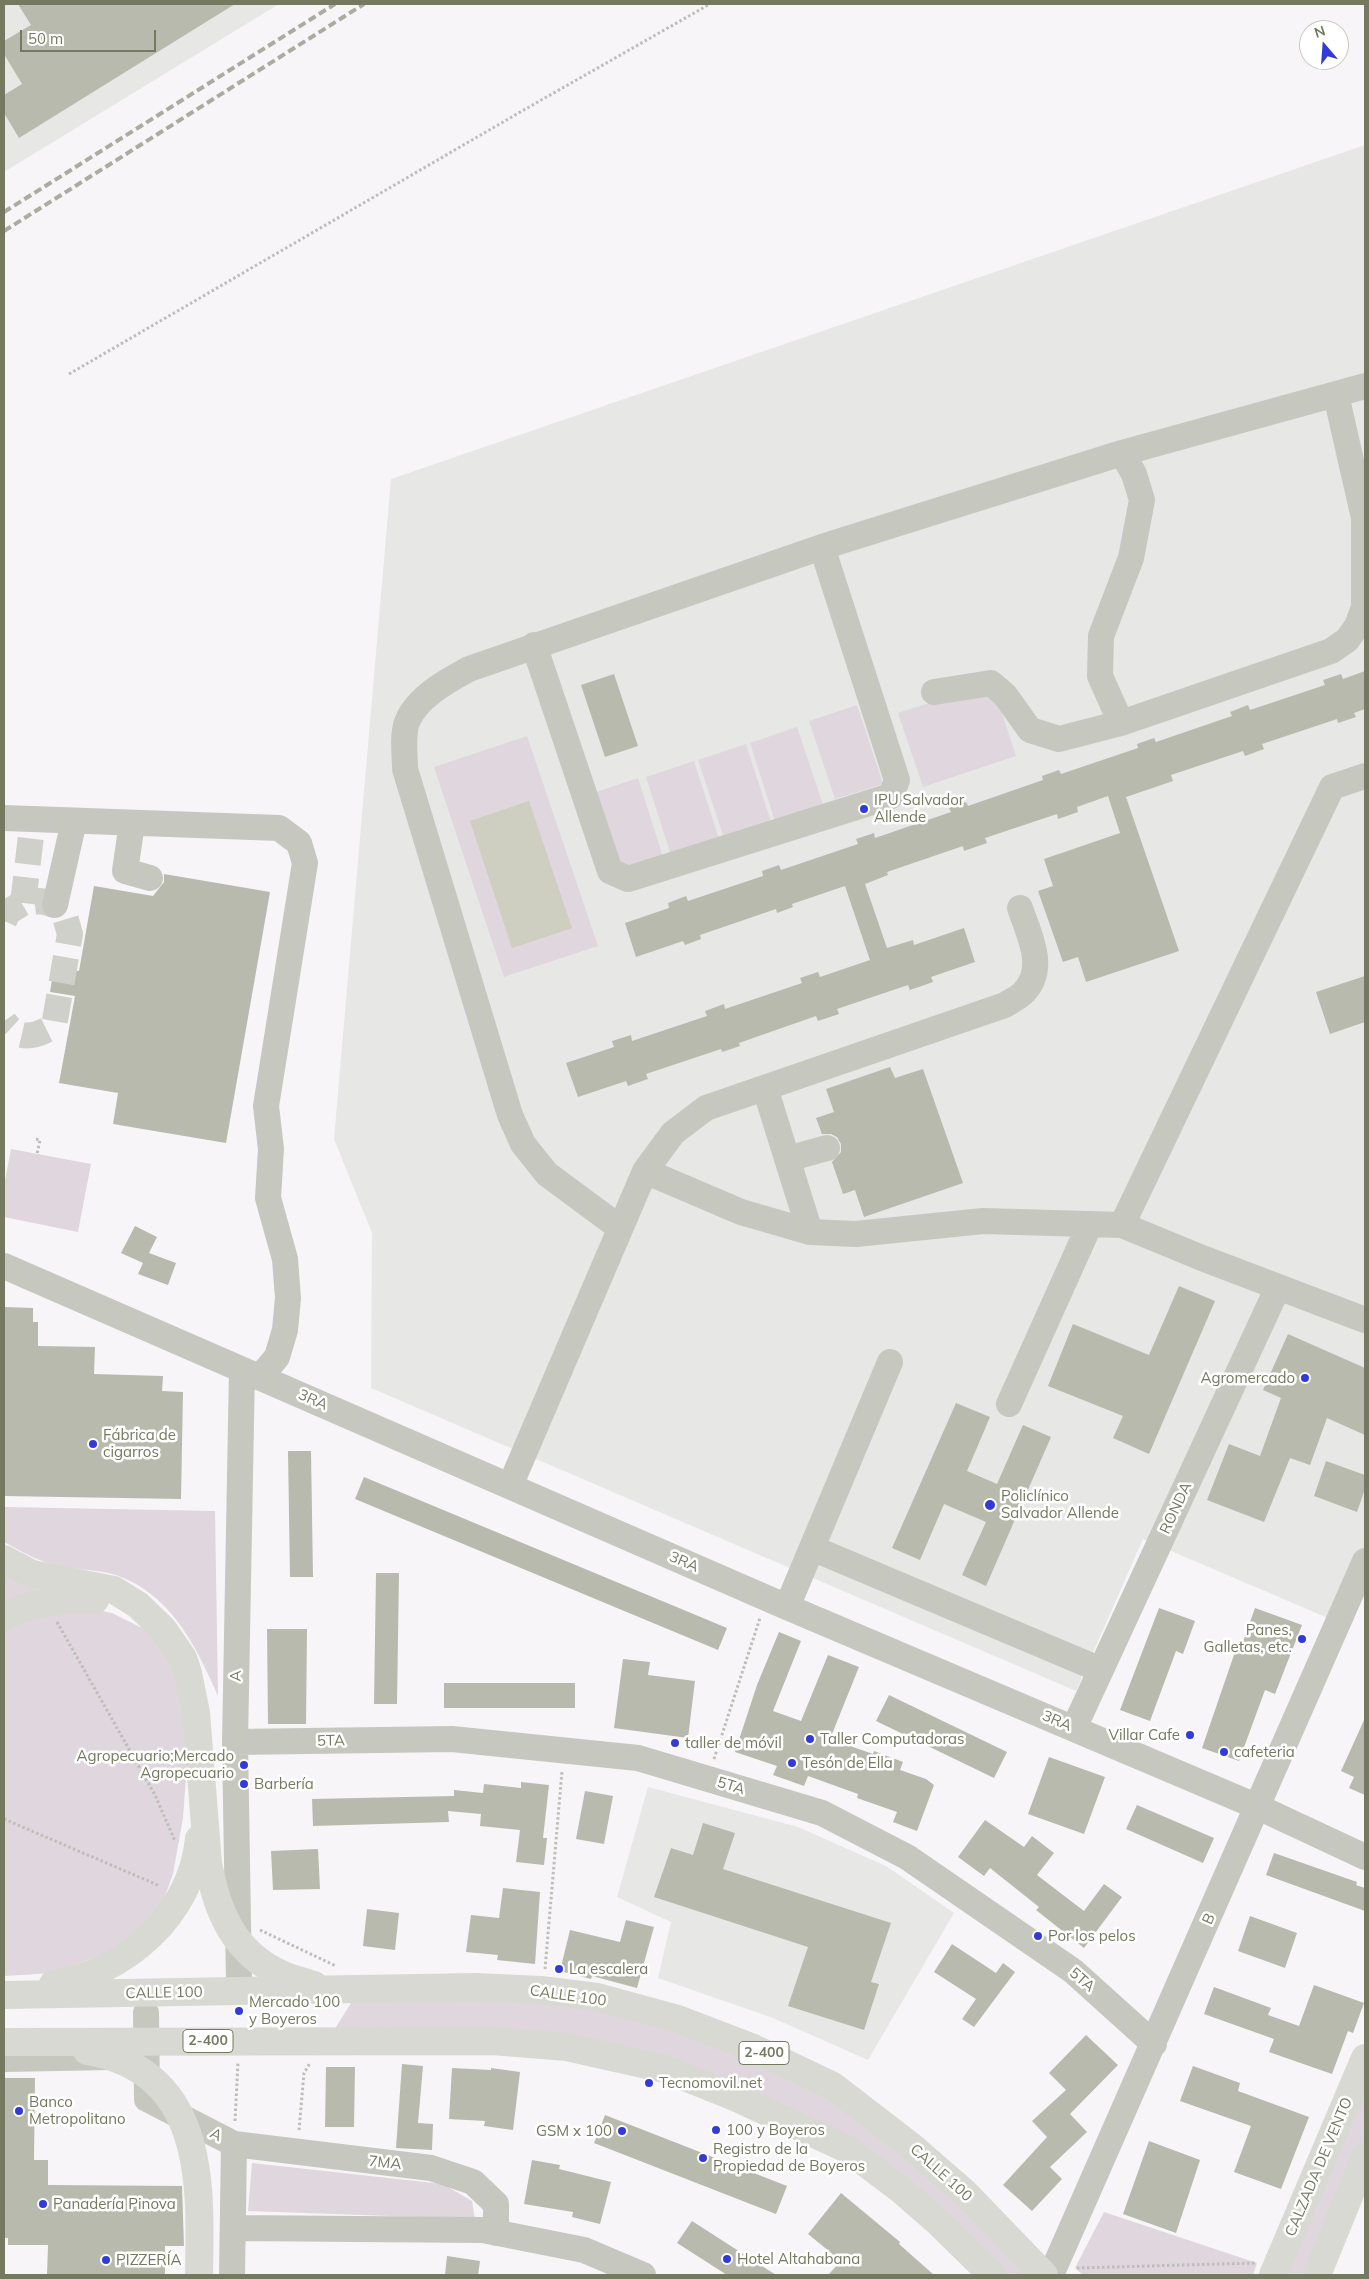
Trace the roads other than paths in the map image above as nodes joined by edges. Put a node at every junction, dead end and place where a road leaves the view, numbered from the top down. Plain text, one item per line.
1 (1365, 386) edge
2 (1336, 395) junction
3 (1122, 453) junction
4 (822, 547) junction
5 (534, 645) junction
6 (934, 692) dead end
7 (1121, 723) junction
8 (1365, 776) edge
9 (4, 818) edge
10 (74, 820) junction
11 (132, 822) junction
12 (150, 878) dead end
13 (56, 905) dead end
14 (1020, 908) dead end
15 (765, 1088) junction
16 (826, 1148) dead end
17 (787, 1159) junction
18 (645, 1171) junction
19 (1090, 1224) junction
20 (1122, 1226) junction
21 (620, 1228) junction
22 (810, 1232) junction
23 (4, 1266) edge
24 (1278, 1287) junction
25 (1365, 1320) edge
26 (890, 1362) dead end
27 (251, 1373) junction
28 (1009, 1404) dead end
29 (510, 1486) junction
30 (812, 1548) junction
31 (4, 1559) edge
32 (1365, 1561) edge
33 (777, 1602) junction
34 (4, 1617) edge
35 (155, 1621) junction
36 (1101, 1670) junction
37 (1074, 1728) junction
38 (235, 1742) junction
39 (202, 1802) junction
40 (1258, 1807) junction
41 (1365, 1857) edge
42 (338, 1981) junction
43 (239, 1982) dead end
44 (4, 1991) edge
45 (4, 1995) edge
46 (146, 2013) dead end
47 (4, 2043) edge
48 (1154, 2044) junction
49 (145, 2057) junction
50 (1365, 2058) edge
51 (4, 2059) edge
52 (234, 2144) junction
53 (1365, 2157) edge
54 (233, 2228) junction
55 (496, 2233) junction
56 (1276, 2269) edge
57 (1051, 2270) edge
58 (199, 2275) edge
59 (232, 2275) edge
60 (643, 2275) edge
61 (992, 2275) edge
62 (1317, 2275) edge

1 - 2 street
2 - 3 street
2 - 7 street
3 - 4 street
3 - 7 street
4 - 5 street
4 - 5 street
5 - 21 street
6 - 7 street
8 - 20 street
9 - 10 street
10 - 11 street
10 - 13 street
11 - 12 street
11 - 27 street
14 - 15 street
15 - 17 street
15 - 18 street
16 - 17 street
17 - 22 street
18 - 21 street
18 - 22 street
19 - 20 street
19 - 22 street
19 - 28 street
20 - 24 street
21 - 29 street
23 - 27 street, 3RA
24 - 25 street
24 - 36 street, RONDA
26 - 30 street
27 - 29 street, 3RA
27 - 38 street, A
29 - 33 street, 3RA
30 - 33 street
30 - 36 street
31 - 35 main road
32 - 40 street, B
33 - 37 street, 3RA
34 - 35 main road
35 - 39 main road
36 - 37 street, RONDA
37 - 40 street, 3RA
38 - 43 street, A
38 - 48 street, 5TA
39 - 42 main road
39 - 44 main road
40 - 41 street, 3RA
40 - 48 street, B
42 - 45 main road, CALLE 100 / 2-400
42 - 57 main road, CALLE 100 / 2-400
46 - 49 street
47 - 58 main road
47 - 61 main road, 2-400
48 - 57 street, B
49 - 51 street
49 - 52 street, A
50 - 56 main road, CALZADA DE VENTO
52 - 54 street, A
52 - 55 street, 7MA
53 - 62 main road
54 - 55 street
54 - 59 street, A
55 - 60 street

